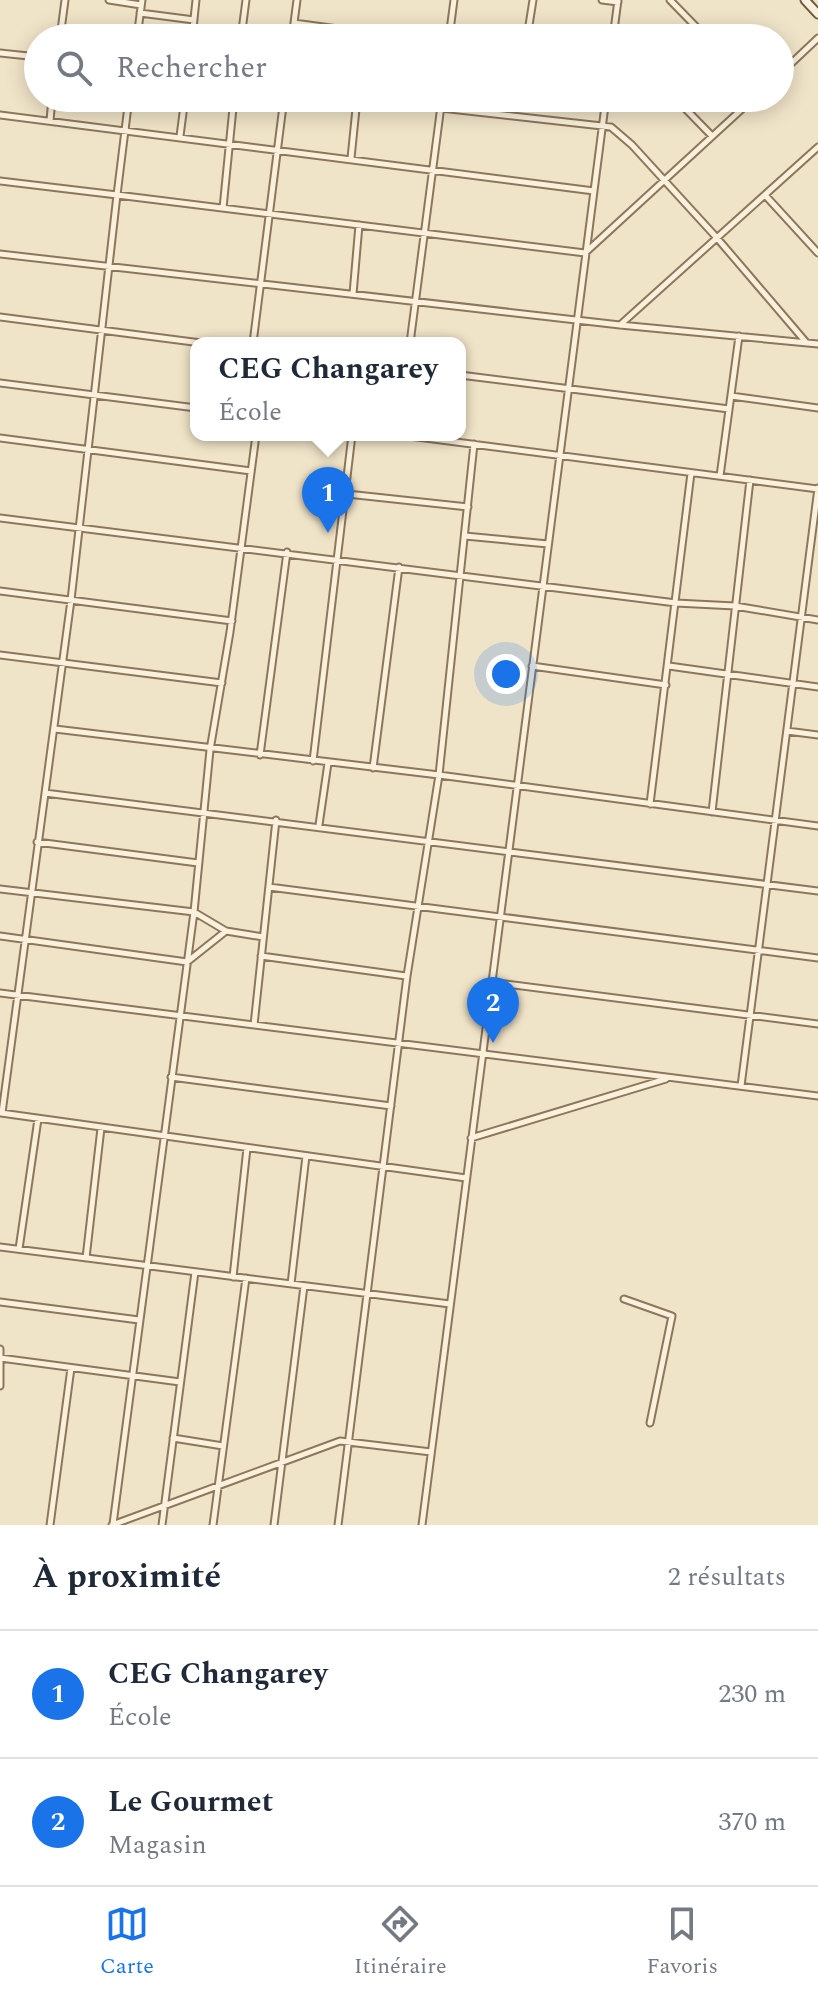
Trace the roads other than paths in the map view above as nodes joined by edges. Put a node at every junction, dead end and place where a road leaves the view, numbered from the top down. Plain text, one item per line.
1 (65, 0) edge
2 (109, 0) edge
3 (196, 0) edge
4 (246, 0) edge
5 (297, 0) edge
6 (454, 0) edge
7 (533, 0) edge
8 (602, 0) edge
9 (670, 0) edge
10 (805, 0) edge
11 (618, 1) edge
12 (141, 2) edge
13 (140, 13) junction
14 (818, 14) edge
15 (194, 20) junction
16 (294, 23) joint
17 (62, 24) edge
18 (139, 24) edge
19 (194, 24) edge
20 (243, 24) edge
21 (301, 24) edge
22 (451, 24) edge
23 (529, 24) edge
24 (616, 24) edge
25 (693, 24) edge
26 (818, 38) edge
27 (0, 53) edge
28 (24, 56) edge
29 (794, 61) edge
30 (51, 112) edge
31 (127, 112) edge
32 (183, 112) edge
33 (232, 112) edge
34 (282, 112) edge
35 (356, 112) edge
36 (440, 112) edge
37 (486, 112) edge
38 (604, 112) edge
39 (689, 112) edge
40 (739, 112) edge
41 (0, 115) edge
42 (50, 121) junction
43 (602, 125) junction
44 (125, 130) junction
45 (180, 136) junction
46 (712, 136) junction
47 (228, 142) junction
48 (278, 148) junction
49 (817, 151) edge
50 (351, 158) junction
51 (433, 169) junction
52 (0, 181) edge
53 (664, 181) junction
54 (594, 191) junction
55 (117, 195) junction
56 (765, 195) junction
57 (223, 208) junction
58 (269, 214) junction
59 (359, 225) junction
60 (423, 233) junction
61 (717, 238) junction
62 (585, 253) junction
63 (818, 253) edge
64 (0, 254) edge
65 (108, 268) junction
66 (261, 284) junction
67 (353, 294) junction
68 (415, 299) junction
69 (0, 317) edge
70 (577, 320) junction
71 (620, 325) junction
72 (100, 330) junction
73 (739, 336) junction
74 (254, 337) edge
75 (411, 337) edge
76 (190, 342) edge
77 (806, 343) junction
78 (818, 344) edge
79 (466, 376) edge
80 (0, 383) edge
81 (568, 389) junction
82 (92, 395) junction
83 (731, 396) junction
84 (190, 407) edge
85 (818, 408) edge
86 (729, 409) junction
87 (0, 438) edge
88 (255, 441) edge
89 (351, 441) edge
90 (450, 441) edge
91 (474, 444) junction
92 (87, 449) junction
93 (559, 455) junction
94 (251, 471) junction
95 (691, 473) junction
96 (720, 476) junction
97 (750, 480) junction
98 (818, 489) edge
99 (347, 494) junction
100 (468, 507) junction
101 (0, 518) edge
102 (79, 528) junction
103 (465, 536) junction
104 (548, 544) junction
105 (242, 546) junction
106 (810, 550) junction
107 (818, 551) edge
108 (287, 552) junction
109 (339, 559) junction
110 (399, 567) junction
111 (461, 575) junction
112 (543, 586) junction
113 (0, 591) edge
114 (71, 600) junction
115 (676, 603) junction
116 (735, 606) junction
117 (801, 617) junction
118 (818, 620) edge
119 (232, 621) junction
120 (0, 655) edge
121 (63, 663) junction
122 (532, 666) junction
123 (668, 666) junction
124 (728, 674) junction
125 (222, 683) junction
126 (793, 684) junction
127 (666, 685) junction
128 (818, 687) edge
129 (55, 729) junction
130 (787, 731) junction
131 (818, 735) edge
132 (210, 750) junction
133 (260, 755) junction
134 (313, 761) junction
135 (328, 763) junction
136 (373, 768) junction
137 (439, 775) junction
138 (517, 785) junction
139 (45, 793) junction
140 (650, 804) junction
141 (203, 811) junction
142 (712, 812) junction
143 (276, 820) junction
144 (775, 820) junction
145 (319, 825) junction
146 (818, 826) edge
147 (428, 840) junction
148 (37, 842) junction
149 (508, 851) junction
150 (198, 863) junction
151 (767, 884) junction
152 (269, 887) junction
153 (0, 889) edge
154 (818, 891) edge
155 (32, 892) junction
156 (417, 905) junction
157 (194, 912) junction
158 (500, 917) junction
159 (226, 931) junction
160 (0, 936) edge
161 (263, 937) junction
162 (26, 940) junction
163 (758, 950) junction
164 (261, 956) junction
165 (818, 958) edge
166 (187, 962) junction
167 (407, 976) junction
168 (491, 982) junction
169 (0, 993) edge
170 (20, 995) junction
171 (180, 1015) junction
172 (750, 1015) junction
173 (818, 1024) edge
174 (254, 1025) junction
175 (399, 1043) junction
176 (482, 1054) junction
177 (171, 1077) junction
178 (671, 1077) junction
179 (741, 1086) junction
180 (818, 1096) edge
181 (391, 1106) junction
182 (1, 1113) edge
183 (38, 1119) junction
184 (101, 1128) junction
185 (163, 1136) junction
186 (471, 1138) junction
187 (247, 1148) junction
188 (306, 1156) junction
189 (384, 1166) junction
190 (466, 1178) junction
191 (0, 1247) edge
192 (19, 1249) junction
193 (86, 1258) junction
194 (146, 1266) junction
195 (195, 1272) junction
196 (233, 1277) junction
197 (246, 1278) junction
198 (291, 1284) junction
199 (304, 1286) junction
200 (367, 1294) junction
201 (624, 1299) dead end
202 (0, 1302) edge
203 (450, 1304) junction
204 (139, 1320) junction
205 (0, 1349) edge
206 (1, 1358) edge
207 (71, 1368) junction
208 (132, 1376) junction
209 (180, 1382) junction
210 (0, 1386) edge
211 (650, 1423) dead end
212 (173, 1438) junction
213 (349, 1442) junction
214 (224, 1446) junction
215 (431, 1452) junction
216 (282, 1461) junction
217 (219, 1485) junction
218 (165, 1505) junction
219 (50, 1525) edge
220 (112, 1525) edge
221 (162, 1525) edge
222 (213, 1525) edge
223 (274, 1525) edge
224 (338, 1525) edge
225 (422, 1525) edge

1 - 17 street
2 - 12 street
3 - 15 street
4 - 20 street
5 - 16 street
6 - 22 street
7 - 23 street
8 - 11 street
9 - 25 street
10 - 14 main road
11 - 24 street
12 - 13 street
13 - 15 street
13 - 18 street
15 - 19 street
16 - 21 street
26 - 29 street
27 - 28 street
30 - 42 street
31 - 44 street
32 - 45 street
33 - 47 street
34 - 48 street
35 - 50 street
36 - 51 street
37 - 43 street
38 - 43 street
39 - 46 street
40 - 46 street
41 - 42 street
42 - 44 street
43 - 53 street
43 - 54 street
44 - 45 street
44 - 55 street
45 - 47 street
46 - 53 street
47 - 48 street
47 - 57 street
48 - 50 street
48 - 58 street
49 - 56 street
50 - 51 street
51 - 54 street
51 - 60 street
52 - 55 street
53 - 61 street
53 - 62 street
54 - 62 street
55 - 57 street
55 - 65 street
56 - 61 street
56 - 63 street
57 - 58 street
58 - 59 street
58 - 66 street
59 - 60 street
59 - 67 street
60 - 62 street
60 - 68 street
61 - 71 street
61 - 77 street
62 - 70 street
64 - 65 street
65 - 66 street
65 - 72 street
66 - 67 street
66 - 74 street
67 - 68 street
68 - 70 street
68 - 75 street
69 - 72 street
70 - 71 street
70 - 81 street
71 - 73 street
72 - 76 street
72 - 82 street
73 - 77 street
73 - 83 street
77 - 78 street
79 - 81 street
80 - 82 street
81 - 86 street
81 - 93 street
82 - 84 street
82 - 92 street
83 - 85 street
83 - 86 street
86 - 96 street
87 - 92 street
88 - 94 street
89 - 99 street
90 - 91 street
91 - 93 street
91 - 100 street
92 - 94 street
92 - 102 street
93 - 95 street
93 - 104 street
94 - 105 street
95 - 96 street
95 - 115 street
96 - 97 street
97 - 98 street
97 - 116 street
98 - 106 street
99 - 100 street
99 - 109 street
100 - 103 street
101 - 102 street
102 - 105 street
102 - 114 street
103 - 104 street
103 - 111 street
104 - 112 street
105 - 108 street
105 - 119 street
106 - 107 street
106 - 117 street
108 - 109 street
108 - 133 street
109 - 110 street
109 - 134 street
110 - 111 street
110 - 136 street
111 - 112 street
111 - 137 street
112 - 115 street
112 - 122 street
113 - 114 street
114 - 119 street
114 - 121 street
115 - 116 street
115 - 123 street
116 - 117 street
116 - 124 street
117 - 118 street
117 - 126 street
119 - 125 street
120 - 121 street
121 - 125 street
121 - 129 street
122 - 127 street
122 - 138 street
123 - 124 street
123 - 127 street
124 - 126 street
124 - 142 street
125 - 132 street
126 - 128 street
126 - 130 street
127 - 140 street
129 - 132 street
129 - 139 street
130 - 131 street
130 - 144 street
132 - 133 street
132 - 141 street
133 - 134 street
134 - 135 street
135 - 136 street
135 - 145 street
136 - 137 street
137 - 138 street
137 - 147 street
138 - 140 street
138 - 149 street
139 - 141 street
139 - 148 street
140 - 142 street
141 - 143 street
141 - 150 street
142 - 144 street
143 - 145 street
143 - 152 street
144 - 146 street
144 - 151 street
145 - 147 street
147 - 149 street
147 - 156 street
148 - 150 street
148 - 155 street
149 - 151 street
149 - 158 street
150 - 157 street
151 - 154 street
151 - 163 street
152 - 156 street
152 - 161 street
153 - 155 street
155 - 157 street
155 - 162 street
156 - 158 street
156 - 167 street
157 - 159 street
157 - 166 street
158 - 163 street
158 - 168 street
159 - 161 street
159 - 166 street
160 - 162 street
161 - 164 street
162 - 166 street
162 - 170 street
163 - 165 street
163 - 172 street
164 - 167 street
164 - 174 street
166 - 171 street
167 - 175 street
168 - 172 street
168 - 176 street
169 - 170 street
170 - 171 street
170 - 182 street
171 - 174 street
171 - 177 street
172 - 173 street
172 - 179 street
174 - 175 street
175 - 176 street
175 - 181 street
176 - 178 street
176 - 186 street
177 - 181 street
177 - 185 street
178 - 179 street
178 - 186 street
179 - 180 street
181 - 189 street
182 - 183 street
183 - 184 street
183 - 192 street
184 - 185 street
184 - 193 street
185 - 187 street
185 - 194 street
186 - 190 street
187 - 188 street
187 - 196 street
188 - 189 street
188 - 198 street
189 - 190 street
189 - 200 street
190 - 203 street
191 - 192 street
192 - 193 street
193 - 194 street
194 - 195 street
194 - 204 street
195 - 196 street
195 - 209 street
196 - 197 street
197 - 198 street
197 - 214 street
198 - 199 street
199 - 200 street
199 - 216 street
200 - 203 street
200 - 213 street
201 - 211 street
202 - 204 street
203 - 215 street
204 - 208 street
205 - 206 street
206 - 207 street
206 - 210 street
207 - 208 street
207 - 219 street
208 - 209 street
208 - 220 street
209 - 212 street
212 - 214 street
212 - 218 street
213 - 215 street
213 - 216 street
213 - 224 street
214 - 217 street
215 - 225 street
216 - 217 street
216 - 223 street
217 - 218 street
217 - 222 street
218 - 220 street
218 - 221 street

